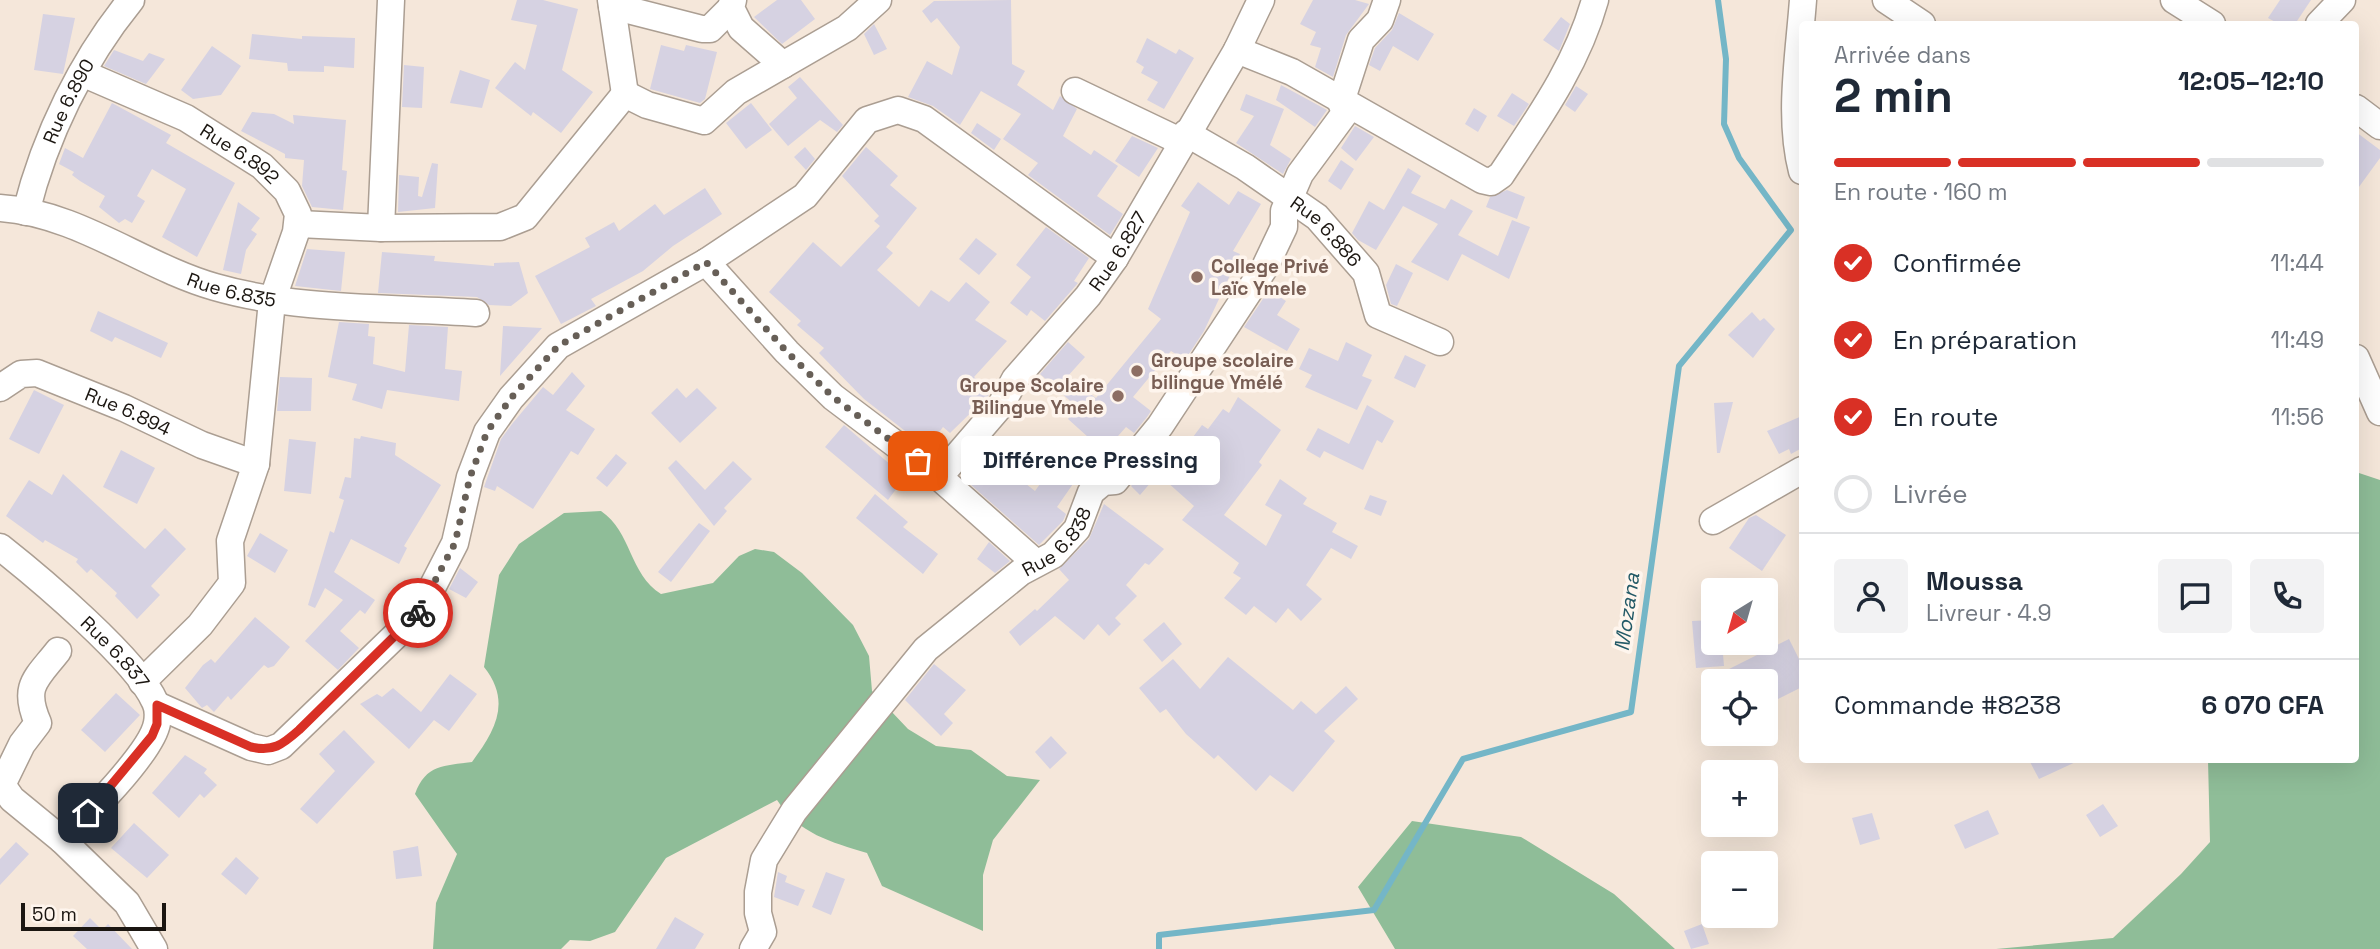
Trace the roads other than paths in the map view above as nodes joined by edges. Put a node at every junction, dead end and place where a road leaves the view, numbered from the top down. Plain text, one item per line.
1 (131, 0) edge
2 (391, 0) edge
3 (878, 0) edge
4 (1261, 0) edge
5 (1387, 0) edge
6 (1595, 0) edge
7 (1803, 0) edge
8 (1886, 0) edge
9 (2174, 0) edge
10 (2342, 0) edge
11 (612, 3) edge
12 (732, 4) edge
13 (647, 8) edge
14 (1802, 21) edge
15 (1918, 21) edge
16 (2208, 21) edge
17 (2322, 21) edge
18 (1237, 50) junction
19 (1799, 57) edge
20 (783, 65) junction
21 (82, 73) junction
22 (1075, 91) dead end
23 (625, 94) junction
24 (1341, 102) junction
25 (2359, 110) edge
26 (2380, 126) edge
27 (1184, 137) junction
28 (1799, 157) edge
29 (1289, 197) junction
30 (13, 210) edge
31 (299, 224) junction
32 (381, 229) junction
33 (1115, 258) junction
34 (706, 262) junction
35 (272, 301) junction
36 (476, 313) dead end
37 (1440, 342) dead end
38 (2359, 365) edge
39 (0, 388) edge
40 (2380, 412) edge
41 (256, 464) junction
42 (1799, 472) edge
43 (939, 477) junction
44 (1713, 521) dead end
45 (0, 547) edge
46 (1036, 563) junction
47 (58, 651) dead end
48 (142, 682) junction
49 (157, 705) junction
50 (2, 782) edge
51 (62, 839) junction
52 (154, 949) edge
53 (753, 949) edge

1 - 21 street, Rue 6.890
2 - 32 street
3 - 20 street
4 - 18 street, Rue 6.827
5 - 24 street, Rue 6.838
6 - 24 street
7 - 14 street
8 - 15 street
9 - 16 street
10 - 17 street
11 - 13 street
11 - 23 street
12 - 13 street
12 - 20 street
18 - 24 street
18 - 27 street, Rue 6.827
19 - 28 street
20 - 23 street
21 - 30 street, Rue 6.890
21 - 31 street, Rue 6.892
22 - 27 street, Rue 6.886
23 - 32 street
24 - 29 street, Rue 6.838
25 - 26 street
27 - 29 street, Rue 6.886
27 - 33 street, Rue 6.827
29 - 37 street, Rue 6.886
29 - 46 street, Rue 6.838
30 - 35 street, Rue 6.835
31 - 32 street
31 - 35 street
33 - 34 street
33 - 43 street, Rue 6.827
34 - 43 street
34 - 49 street
35 - 36 street, Rue 6.835
35 - 41 street
38 - 40 street
39 - 41 street, Rue 6.894
41 - 48 street
42 - 44 street
43 - 46 street
45 - 48 street, Rue 6.837
46 - 53 street, Rue 6.838
47 - 50 street
48 - 49 street, Rue 6.837
49 - 51 street, Rue 6.837
50 - 51 street
51 - 52 street

